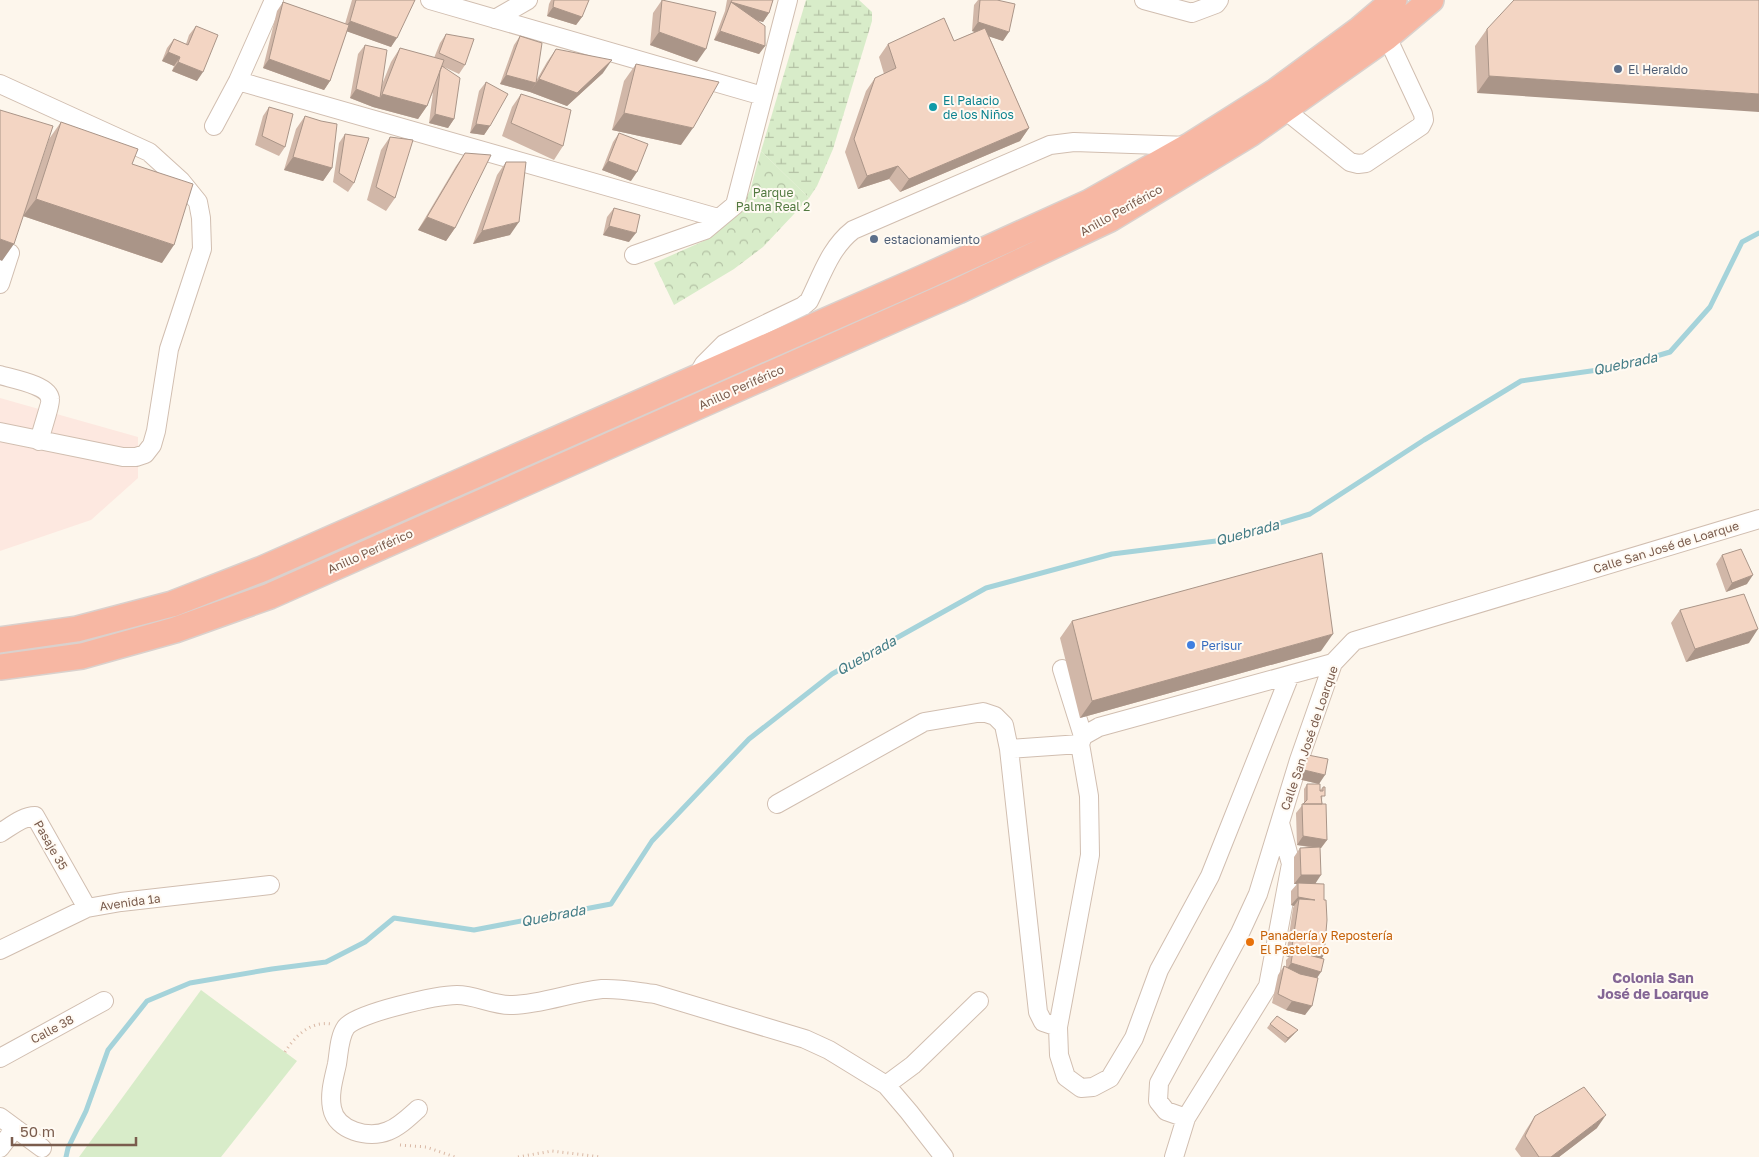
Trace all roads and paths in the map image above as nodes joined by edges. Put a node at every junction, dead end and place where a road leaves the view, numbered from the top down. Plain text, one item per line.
1 (274, 0) edge
2 (430, 0) edge
3 (528, 0) edge
4 (788, 0) edge
5 (1144, 0) edge
6 (1219, 0) edge
7 (1394, 0) edge
8 (1431, 0) edge
9 (496, 19) junction
10 (1388, 38) junction
11 (238, 81) junction
12 (0, 84) edge
13 (763, 96) junction
14 (1285, 110) junction
15 (214, 126) dead end
16 (1189, 146) junction
17 (718, 218) junction
18 (10, 253) edge
19 (634, 256) dead end
20 (0, 284) edge
21 (0, 374) edge
22 (696, 378) junction
23 (0, 432) edge
24 (39, 441) junction
25 (1759, 519) edge
26 (0, 640) edge
27 (1332, 663) junction
28 (0, 666) edge
29 (1062, 669) dead end
30 (1290, 675) junction
31 (1082, 740) junction
32 (1009, 749) junction
33 (777, 804) dead end
34 (1280, 823) junction
35 (0, 833) edge
36 (270, 885) dead end
37 (87, 908) junction
38 (0, 950) edge
39 (104, 1001) dead end
40 (979, 1001) dead end
41 (346, 1026) junction
42 (1058, 1027) junction
43 (284, 1052) dead end
44 (0, 1058) edge
45 (886, 1085) junction
46 (418, 1109) dead end
47 (0, 1117) edge
48 (1186, 1118) junction
49 (15, 1128) junction
50 (387, 1132) junction
51 (0, 1148) edge
52 (42, 1148) dead end
53 (455, 1157) edge
54 (518, 1157) edge
55 (601, 1157) edge
56 (944, 1157) edge
57 (1174, 1157) edge

1 - 11 street
2 - 9 street
3 - 9 street
4 - 13 street
5 - 6 street
7 - 16 highway, Anillo Periférico
8 - 10 highway, Anillo Periférico
9 - 13 street
10 - 14 highway, Anillo Periférico
10 - 14 street
11 - 15 street
11 - 17 street
12 - 24 street
13 - 17 street
14 - 28 highway, Anillo Periférico
16 - 22 highway, Anillo Periférico
16 - 22 street
17 - 19 street
18 - 20 street
21 - 24 street
22 - 26 highway, Anillo Periférico
23 - 24 street
25 - 27 street, Calle San José de Loarque
27 - 30 street
27 - 34 street, Calle San José de Loarque
29 - 31 street
30 - 31 street
30 - 42 street
31 - 32 street
31 - 42 street
32 - 33 street
32 - 42 street
34 - 48 street
34 - 48 street, Calle San José de Loarque
35 - 37 street, Pasaje 35
36 - 37 street, Avenida 1a
37 - 38 street, Avenida 1a
39 - 44 street, Calle 38
40 - 45 street
41 - 43 path
41 - 45 street
41 - 50 street
45 - 56 street
46 - 50 street
47 - 49 street
48 - 57 street
49 - 51 street
49 - 52 street
50 - 53 path
54 - 55 path

